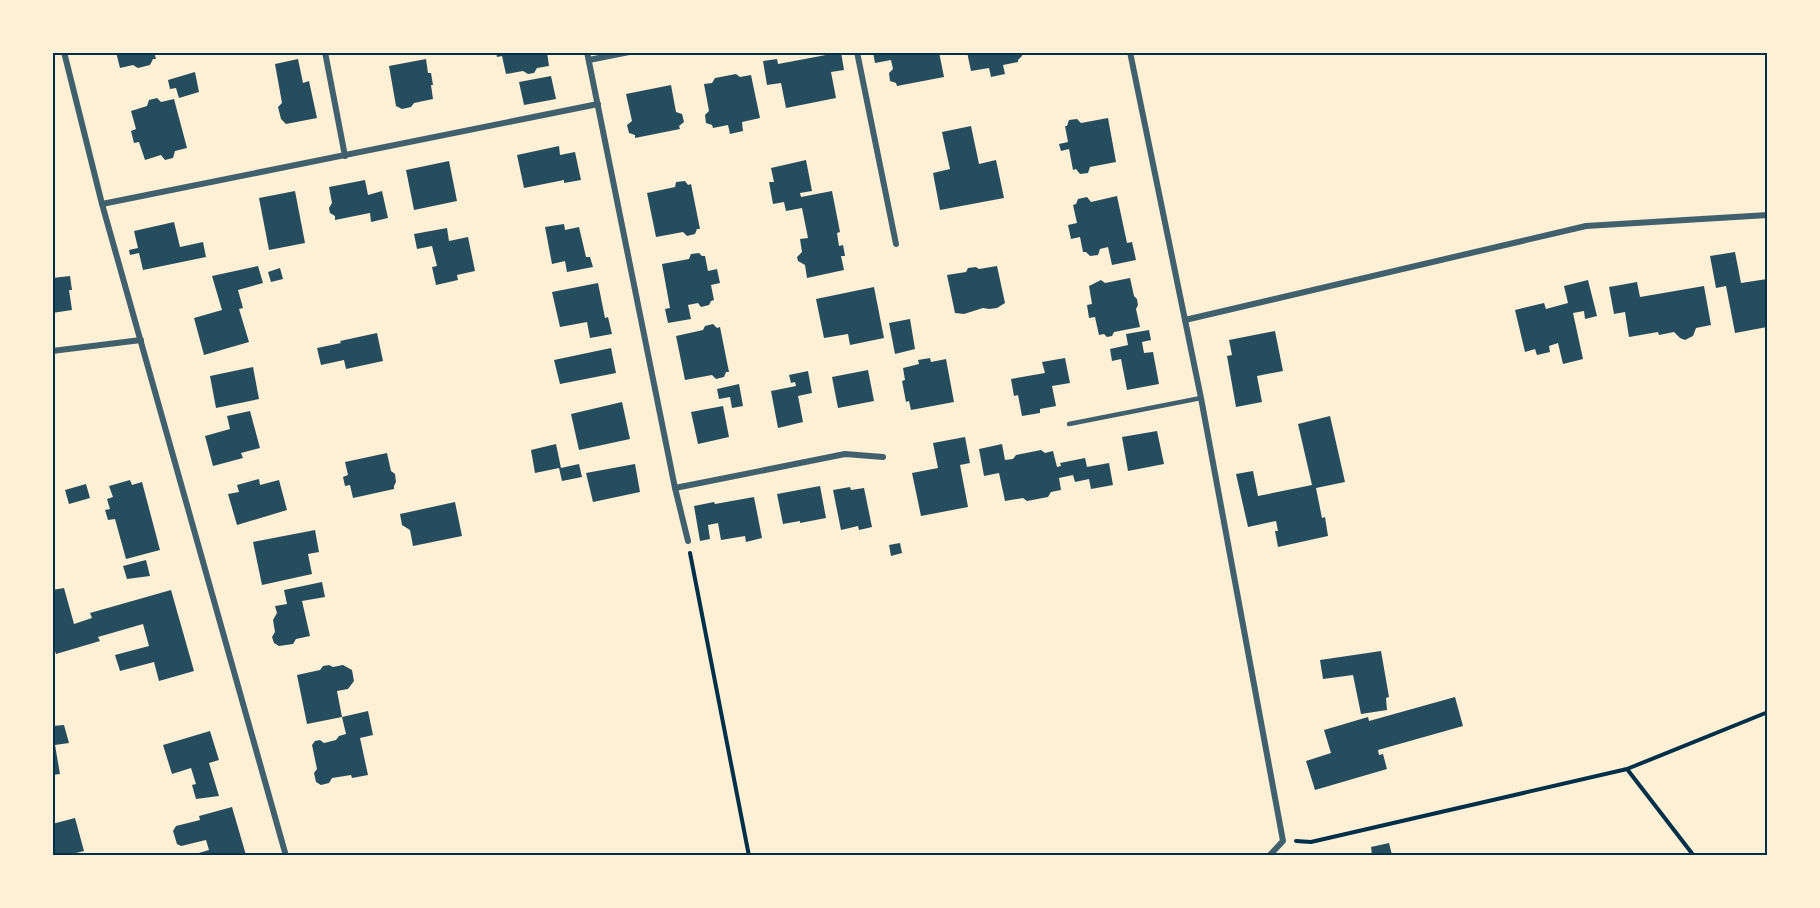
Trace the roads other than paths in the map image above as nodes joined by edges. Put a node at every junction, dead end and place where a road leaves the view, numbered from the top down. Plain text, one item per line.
1 (64, 52) edge
2 (325, 52) edge
3 (587, 52) edge
4 (629, 52) edge
5 (857, 52) edge
6 (1130, 52) edge
7 (589, 60) junction
8 (597, 104) junction
9 (345, 156) junction
10 (102, 204) junction
11 (1767, 215) edge
12 (896, 244) dead end
13 (1185, 320) junction
14 (141, 340) junction
15 (52, 351) edge
16 (1201, 398) junction
17 (1070, 424) dead end
18 (884, 457) dead end
19 (675, 488) junction
20 (688, 541) road end
21 (286, 855) edge
22 (1269, 855) edge

1 - 10 street
2 - 9 street
3 - 7 street
4 - 7 street
5 - 12 street
6 - 13 street
7 - 8 street
8 - 9 street
8 - 19 street
9 - 10 street
10 - 14 street
11 - 13 street
13 - 16 street
14 - 15 street
14 - 21 street
16 - 17 lane
16 - 22 street
18 - 19 street
19 - 20 street

